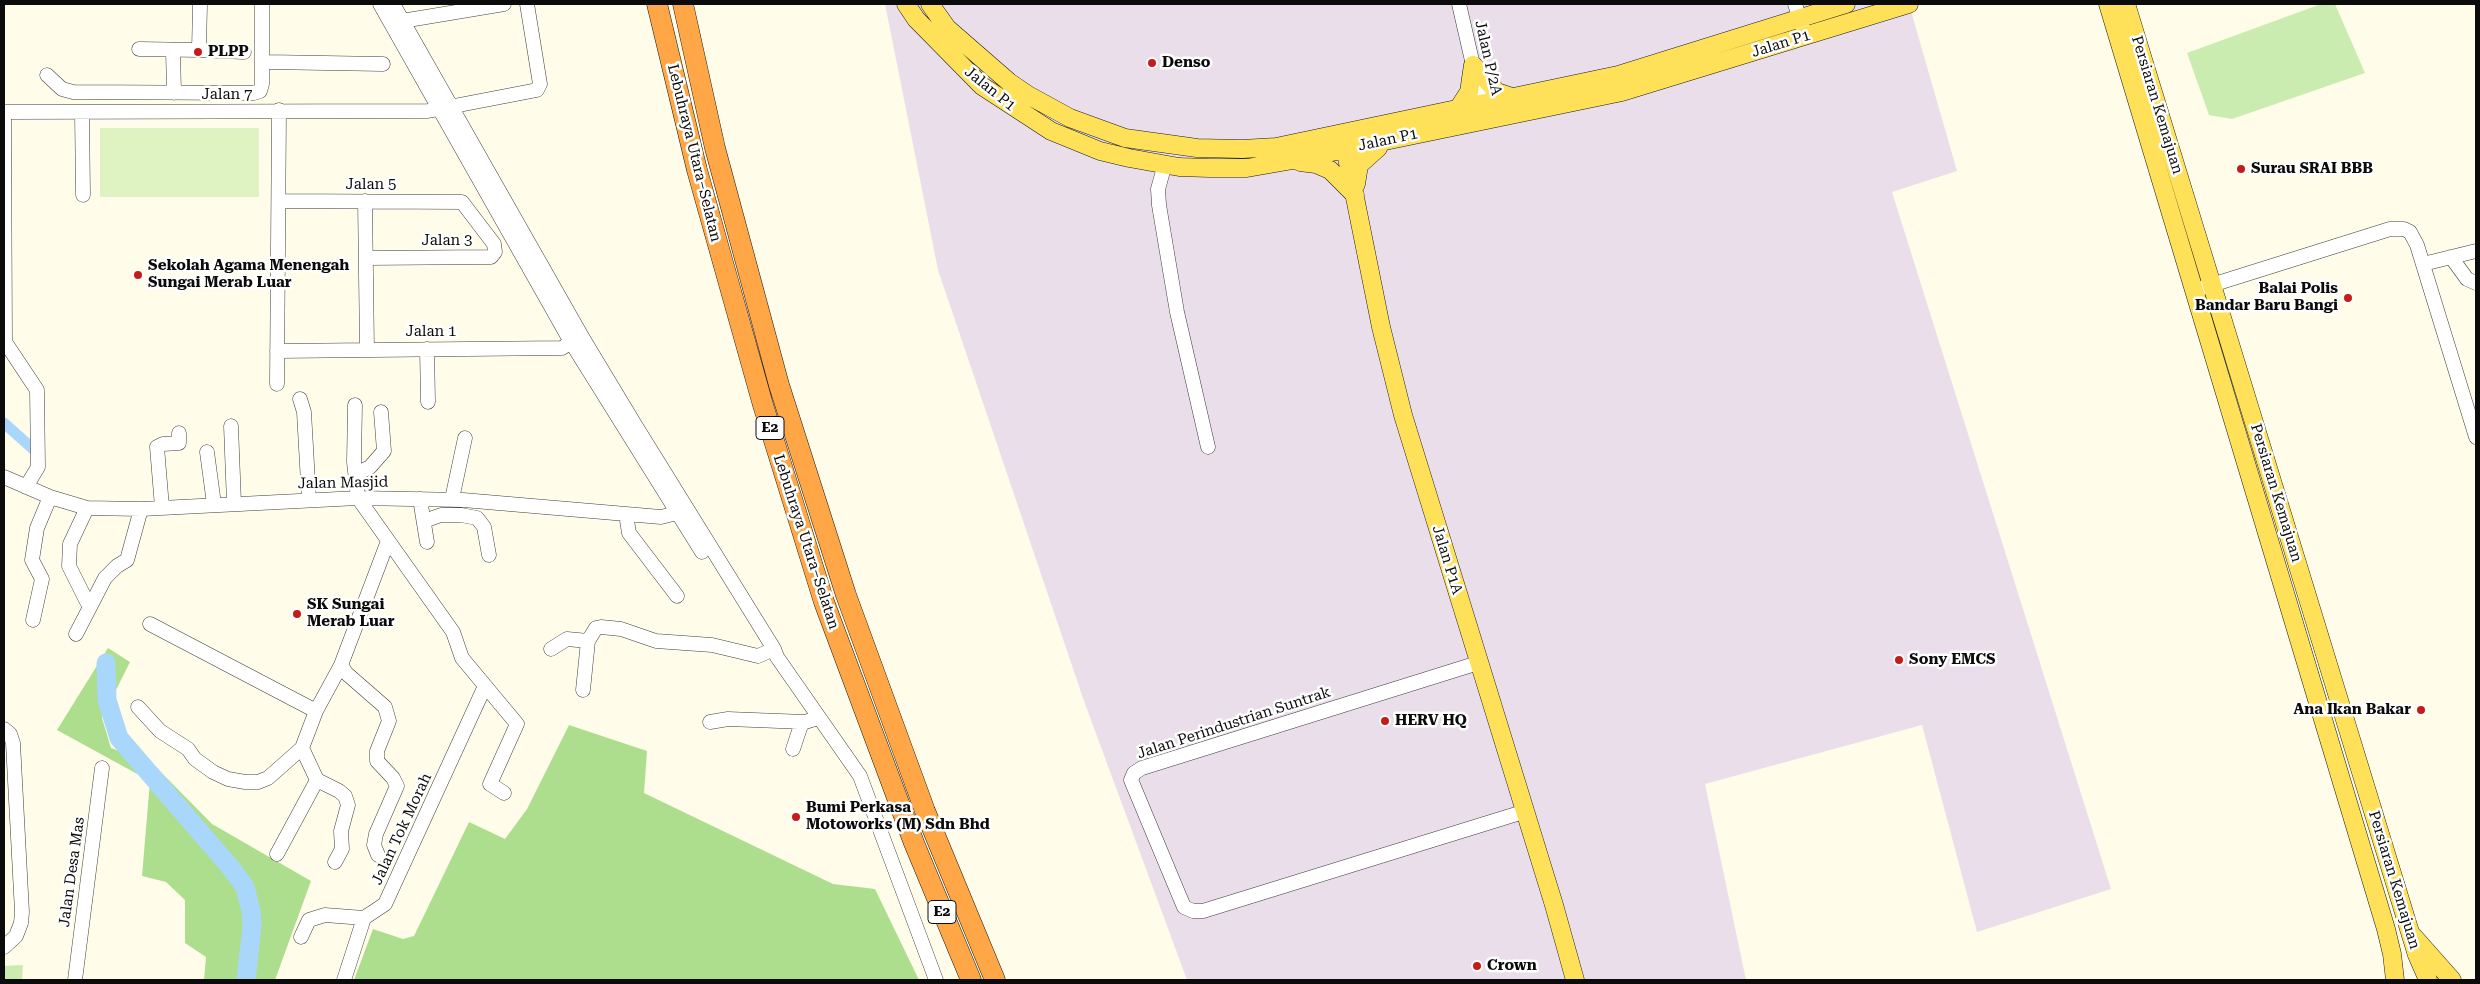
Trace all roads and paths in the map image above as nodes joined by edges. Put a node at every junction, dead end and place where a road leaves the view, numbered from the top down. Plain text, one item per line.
1 (200, 4) edge
2 (262, 4) edge
3 (380, 4) edge
4 (393, 4) edge
5 (504, 4) edge
6 (527, 4) edge
7 (657, 4) edge
8 (683, 4) edge
9 (906, 4) edge
10 (930, 4) edge
11 (1459, 4) edge
12 (1846, 4) edge
13 (1910, 4) edge
14 (2096, 4) edge
15 (2108, 4) edge
16 (2126, 4) edge
17 (1798, 11) edge
18 (402, 21) junction
19 (2114, 22) junction
20 (1805, 36) junction
21 (139, 49) dead end
22 (173, 50) junction
23 (198, 50) junction
24 (244, 52) dead end
25 (262, 59) junction
26 (382, 64) dead end
27 (1473, 65) junction
28 (47, 75) dead end
29 (174, 92) junction
30 (1512, 97) junction
31 (445, 107) junction
32 (1458, 108) junction
33 (279, 110) junction
34 (1484, 111) junction
35 (4, 112) edge
36 (82, 112) junction
37 (1344, 141) junction
38 (1380, 141) junction
39 (1292, 160) junction
40 (1164, 164) junction
41 (4, 186) edge
42 (82, 195) dead end
43 (1355, 195) junction
44 (279, 201) junction
45 (365, 201) junction
46 (462, 202) joint
47 (2476, 251) edge
48 (366, 258) junction
49 (2451, 258) junction
50 (2423, 264) junction
51 (2476, 283) edge
52 (2212, 284) junction
53 (2194, 290) junction
54 (576, 339) junction
55 (4, 342) edge
56 (367, 349) junction
57 (427, 349) junction
58 (277, 351) junction
59 (277, 384) dead end
60 (300, 399) dead end
61 (428, 402) dead end
62 (355, 405) dead end
63 (381, 412) dead end
64 (231, 426) dead end
65 (179, 433) dead end
66 (2476, 437) edge
67 (465, 438) dead end
68 (1208, 447) dead end
69 (207, 452) dead end
70 (356, 474) junction
71 (4, 477) edge
72 (26, 487) junction
73 (50, 497) junction
74 (358, 498) junction
75 (420, 499) junction
76 (452, 499) junction
77 (308, 500) junction
78 (234, 503) junction
79 (214, 504) junction
80 (162, 507) junction
81 (87, 508) junction
82 (141, 508) junction
83 (682, 512) junction
84 (626, 514) junction
85 (424, 521) junction
86 (388, 541) junction
87 (427, 542) dead end
88 (489, 555) dead end
89 (678, 596) dead end
90 (87, 602) dead end
91 (33, 620) dead end
92 (150, 624) dead end
93 (76, 634) dead end
94 (588, 641) junction
95 (551, 648) dead end
96 (773, 653) junction
97 (1478, 663) junction
98 (341, 665) junction
99 (485, 686) junction
100 (583, 690) dead end
101 (138, 707) dead end
102 (316, 711) junction
103 (818, 718) junction
104 (710, 722) dead end
105 (802, 722) junction
106 (4, 729) edge
107 (302, 748) junction
108 (793, 749) dead end
109 (102, 768) dead end
110 (317, 780) junction
111 (504, 793) dead end
112 (1524, 812) junction
113 (277, 854) dead end
114 (378, 854) dead end
115 (335, 862) dead end
116 (364, 918) junction
117 (2410, 932) junction
118 (301, 937) dead end
119 (4, 948) edge
120 (74, 980) edge
121 (344, 980) edge
122 (936, 980) edge
123 (971, 980) edge
124 (995, 980) edge
125 (1575, 980) edge
126 (2395, 980) edge
127 (2428, 980) edge
128 (2452, 980) edge

1 - 23 street
2 - 25 street
3 - 31 street
4 - 18 street
5 - 18 street
6 - 31 street, Jalan 7
7 - 123 highway, Lebuhraya Utara–Selatan / E2
8 - 124 highway, Lebuhraya Utara–Selatan / E2
9 - 40 main road, Jalan P1
10 - 37 main road, Jalan P1
11 - 27 street, Jalan P/2A
12 - 17 main road, Jalan P1
13 - 20 main road, Jalan P1
14 - 19 main road
15 - 19 main road, Persiaran Kemajuan
16 - 52 main road, Persiaran Kemajuan
17 - 20 street
17 - 30 main road, Jalan P1
18 - 31 street
19 - 53 main road, Persiaran Kemajuan
20 - 34 main road, Jalan P1
21 - 22 street
22 - 23 street
22 - 29 street
23 - 24 street
25 - 26 street
25 - 29 street
27 - 30 main road
27 - 32 main road
27 - 34 street, Jalan P/2A
28 - 29 street
30 - 34 main road, Jalan P1
31 - 33 street, Jalan 7
31 - 54 street
32 - 34 main road, Jalan P1
32 - 37 main road, Jalan P1
33 - 36 street, Jalan 7
33 - 44 street
34 - 38 main road, Jalan P1
35 - 36 street, Jalan 7
35 - 41 street
36 - 42 street
37 - 38 main road, Jalan P1
37 - 39 main road, Jalan P1
37 - 43 main road, Jalan P1A
38 - 43 main road
39 - 40 main road, Jalan P1
39 - 43 main road
40 - 68 street
41 - 55 street
43 - 97 main road, Jalan P1A
44 - 45 street, Jalan 5
44 - 58 street
45 - 46 street, Jalan 5
45 - 48 street
46 - 48 street, Jalan 3
47 - 49 street
48 - 56 street
49 - 50 street
49 - 51 street
50 - 52 street
50 - 66 street
52 - 53 street
52 - 117 main road, Persiaran Kemajuan
53 - 126 main road, Persiaran Kemajuan
54 - 57 street, Jalan 1
54 - 83 street
55 - 72 street
56 - 57 street, Jalan 1
56 - 58 street, Jalan 1
57 - 61 street
58 - 59 street
60 - 77 street
62 - 70 street
63 - 70 street
64 - 78 street
65 - 80 street
67 - 76 street
69 - 79 street
70 - 74 street
71 - 72 street, Jalan Masjid
72 - 73 street, Jalan Masjid
73 - 81 street, Jalan Masjid
73 - 91 street
74 - 75 street, Jalan Masjid
74 - 77 street, Jalan Masjid
74 - 86 street
75 - 76 street, Jalan Masjid
75 - 85 street
76 - 84 street, Jalan Masjid
77 - 78 street, Jalan Masjid
78 - 79 street, Jalan Masjid
79 - 80 street, Jalan Masjid
80 - 82 street, Jalan Masjid
81 - 82 street, Jalan Masjid
81 - 90 street
82 - 93 street
83 - 84 street, Jalan Masjid
83 - 96 street
84 - 89 street
85 - 87 street
85 - 88 street
86 - 98 street
86 - 99 street
92 - 102 street
94 - 95 street
94 - 96 street
94 - 100 street
96 - 103 street
97 - 112 main road, Jalan P1A
97 - 112 street, Jalan Perindustrian Suntrak
98 - 102 street
98 - 114 street
99 - 111 street
99 - 116 street, Jalan Tok Morah
101 - 107 street
102 - 107 street
103 - 105 street
103 - 122 street
104 - 105 street
105 - 108 street
106 - 119 street
107 - 110 street
109 - 120 street, Jalan Desa Mas
110 - 113 street
110 - 115 street
112 - 125 main road, Jalan P1A
116 - 118 street
116 - 121 street
117 - 127 main road, Persiaran Kemajuan
117 - 128 main road

